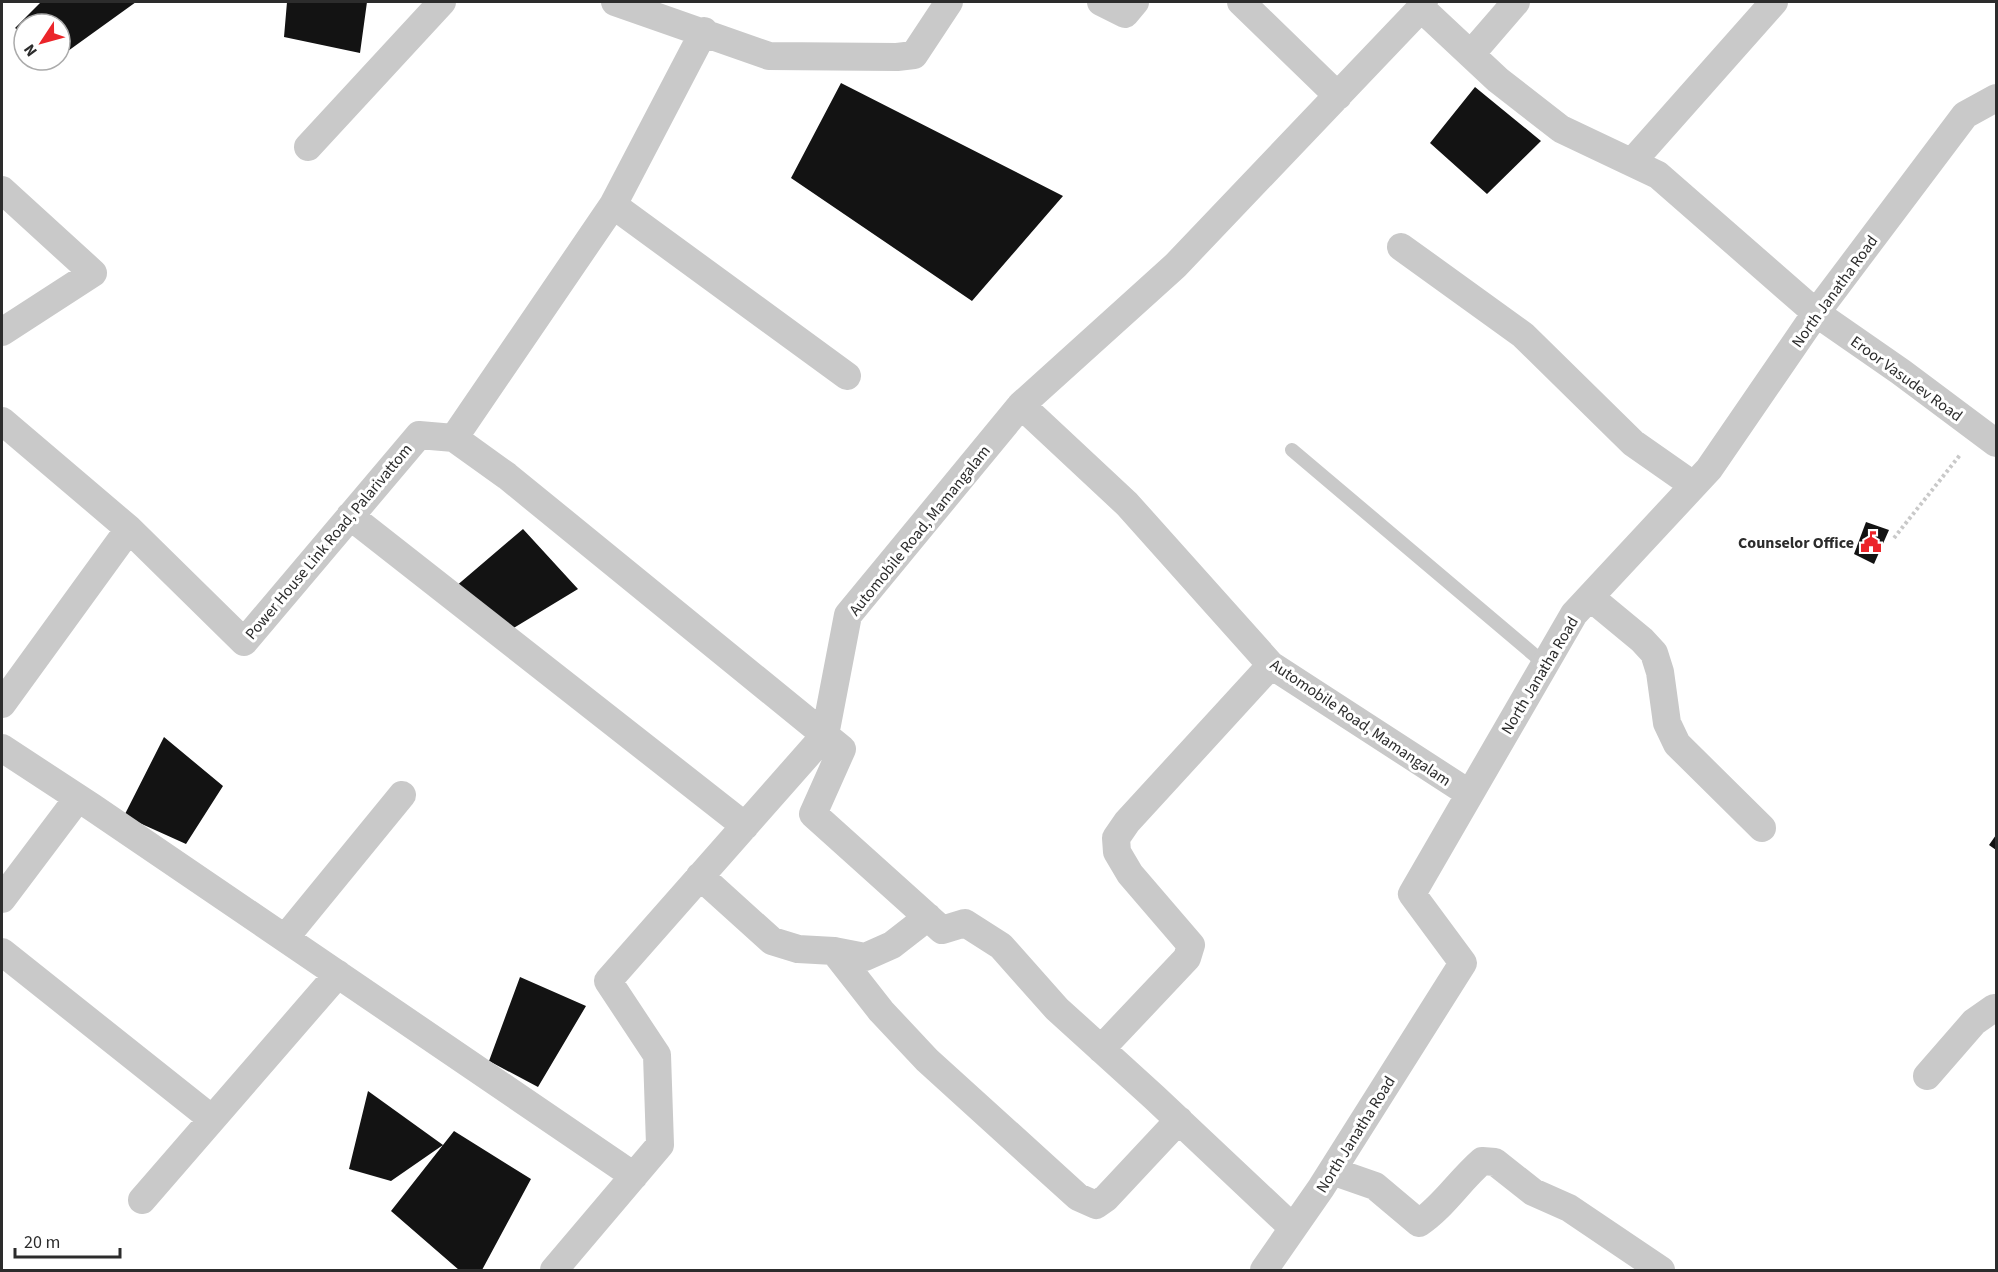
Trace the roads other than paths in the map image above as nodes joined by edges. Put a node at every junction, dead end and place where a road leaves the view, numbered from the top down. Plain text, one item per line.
1 (442, 2) edge
2 (615, 2) edge
3 (949, 2) edge
4 (1101, 2) edge
5 (1135, 2) edge
6 (1241, 2) edge
7 (1516, 2) edge
8 (1774, 2) edge
9 (1422, 5) edge
10 (704, 32) junction
11 (1471, 54) junction
12 (1338, 96) junction
13 (1996, 98) edge
14 (308, 147) dead end
15 (1632, 162) junction
16 (2, 190) edge
17 (613, 205) junction
18 (1401, 247) dead end
19 (1816, 313) junction
20 (2, 332) edge
21 (847, 376) dead end
22 (1021, 405) junction
23 (2, 421) edge
24 (1988, 437) edge
25 (454, 438) junction
26 (1292, 450) dead end
27 (1693, 485) junction
28 (350, 516) junction
29 (129, 529) junction
30 (1590, 597) junction
31 (1545, 664) junction
32 (1272, 665) junction
33 (2, 704) edge
34 (825, 735) junction
35 (2, 748) edge
36 (1470, 794) junction
37 (402, 795) dead end
38 (78, 798) junction
39 (745, 826) junction
40 (1761, 828) dead end
41 (700, 876) junction
42 (2, 899) edge
43 (928, 917) junction
44 (285, 938) junction
45 (834, 951) junction
46 (2, 952) edge
47 (338, 974) junction
48 (1996, 1008) edge
49 (1101, 1049) junction
50 (1927, 1076) dead end
51 (212, 1119) junction
52 (1179, 1120) junction
53 (1332, 1171) junction
54 (634, 1176) junction
55 (142, 1200) dead end
56 (1293, 1228) junction
57 (554, 1270) edge
58 (1267, 1270) edge
59 (1661, 1270) edge

1 - 14 street
2 - 10 street
3 - 10 street
4 - 5 street
6 - 12 street
7 - 11 street
8 - 15 street
9 - 11 street, Eroor Vasudev Road
9 - 12 street
10 - 17 street
11 - 15 street, Eroor Vasudev Road
12 - 22 street
13 - 19 street, North Janatha Road
15 - 19 street, Eroor Vasudev Road
16 - 20 street
17 - 21 street
17 - 25 street
18 - 27 street
19 - 24 street, Eroor Vasudev Road
19 - 27 street, North Janatha Road
22 - 32 street, Automobile Road, Mamangalam
22 - 34 street, Automobile Road, Mamangalam
23 - 29 street
25 - 28 street, Power House Link Road, Palarivattom
25 - 34 street
26 - 31 lane
27 - 30 street, North Janatha Road
28 - 29 street, Power House Link Road, Palarivattom
28 - 39 street
29 - 33 street
30 - 31 street, North Janatha Road
30 - 40 street
31 - 36 street, North Janatha Road
32 - 36 street, Automobile Road, Mamangalam
32 - 49 street
34 - 39 street
34 - 43 street
35 - 38 street
36 - 53 street, North Janatha Road
37 - 44 street
38 - 42 street
38 - 44 street
39 - 41 street
41 - 45 street
41 - 54 street
43 - 45 street
43 - 49 street
44 - 47 street
45 - 52 street
46 - 51 street
47 - 51 street
47 - 54 street
48 - 50 street
49 - 52 street
51 - 55 street
52 - 56 street
53 - 56 street, North Janatha Road
53 - 59 street
54 - 57 street
56 - 58 street, North Janatha Road

